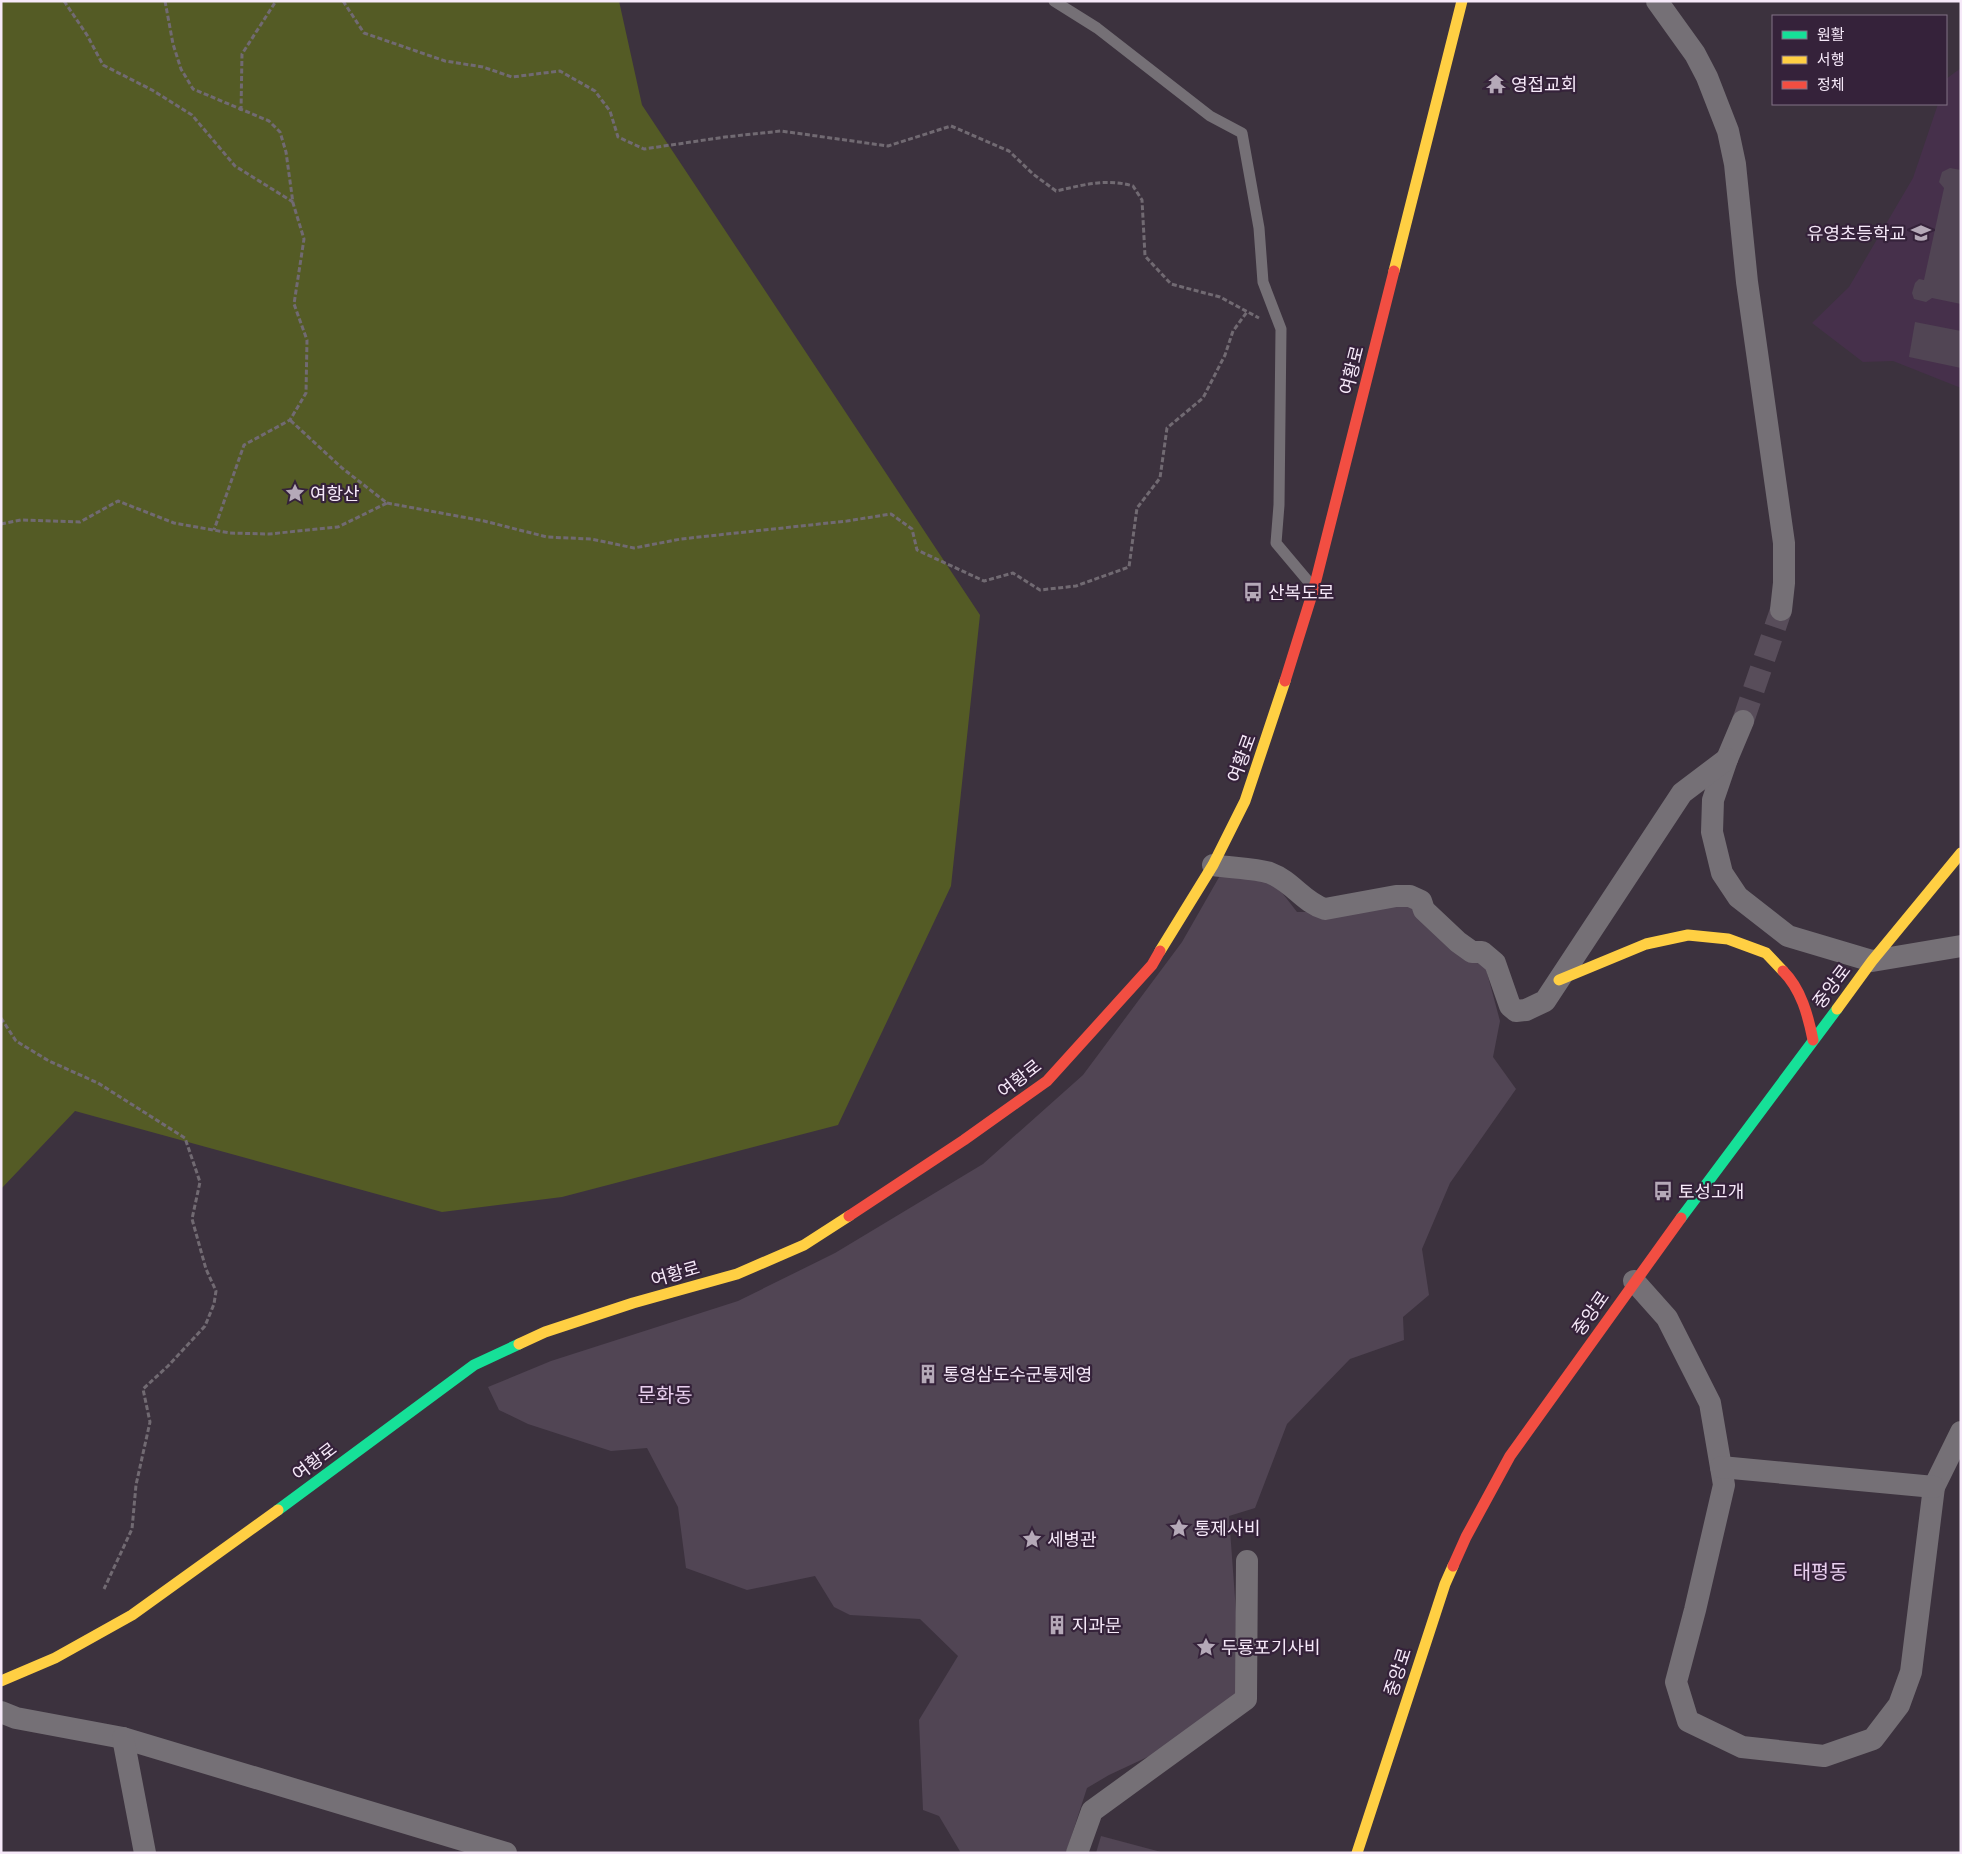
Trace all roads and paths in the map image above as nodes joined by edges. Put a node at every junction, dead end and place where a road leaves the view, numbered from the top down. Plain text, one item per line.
1 (64, 1) edge
2 (165, 1) edge
3 (276, 1) edge
4 (343, 1) edge
5 (1054, 1) edge
6 (1462, 1) edge
7 (1657, 1) edge
8 (241, 110) junction
9 (293, 203) junction
10 (1248, 312) junction
11 (1281, 329) junction
12 (290, 420) junction
13 (387, 503) junction
14 (1, 524) edge
15 (214, 530) junction
16 (1314, 588) junction
17 (1782, 610) tunnel mouth
18 (1743, 721) tunnel mouth
19 (1727, 759) junction
20 (1961, 853) edge
21 (1213, 865) junction
22 (1961, 946) edge
23 (1872, 961) junction
24 (1559, 980) junction
25 (1, 1018) edge
26 (1813, 1040) junction
27 (1634, 1281) junction
28 (1961, 1432) edge
29 (1721, 1467) junction
30 (1934, 1487) junction
31 (1247, 1561) dead end
32 (104, 1589) dead end
33 (1, 1681) edge
34 (1, 1712) edge
35 (124, 1738) junction
36 (145, 1853) edge
37 (506, 1853) edge
38 (1077, 1853) edge
39 (1356, 1853) edge

1 - 9 path
2 - 8 path
3 - 8 path
4 - 10 path
5 - 11 lane
6 - 16 street, 여황로
7 - 17 street
8 - 9 path
9 - 12 path
10 - 11 path
10 - 13 path
11 - 16 lane
12 - 13 path
12 - 15 path
13 - 15 path
14 - 15 path
16 - 21 street, 여황로
18 - 19 street
19 - 23 street
19 - 24 street
20 - 23 street, 중앙로
21 - 24 street
21 - 33 street, 여황로
22 - 23 street
23 - 26 street, 중앙로
24 - 26 street
25 - 32 path
26 - 27 street, 중앙로
27 - 29 street
27 - 39 street, 중앙로
28 - 30 street
29 - 30 street
29 - 30 street
31 - 38 street
34 - 35 street
35 - 36 street
35 - 37 street

